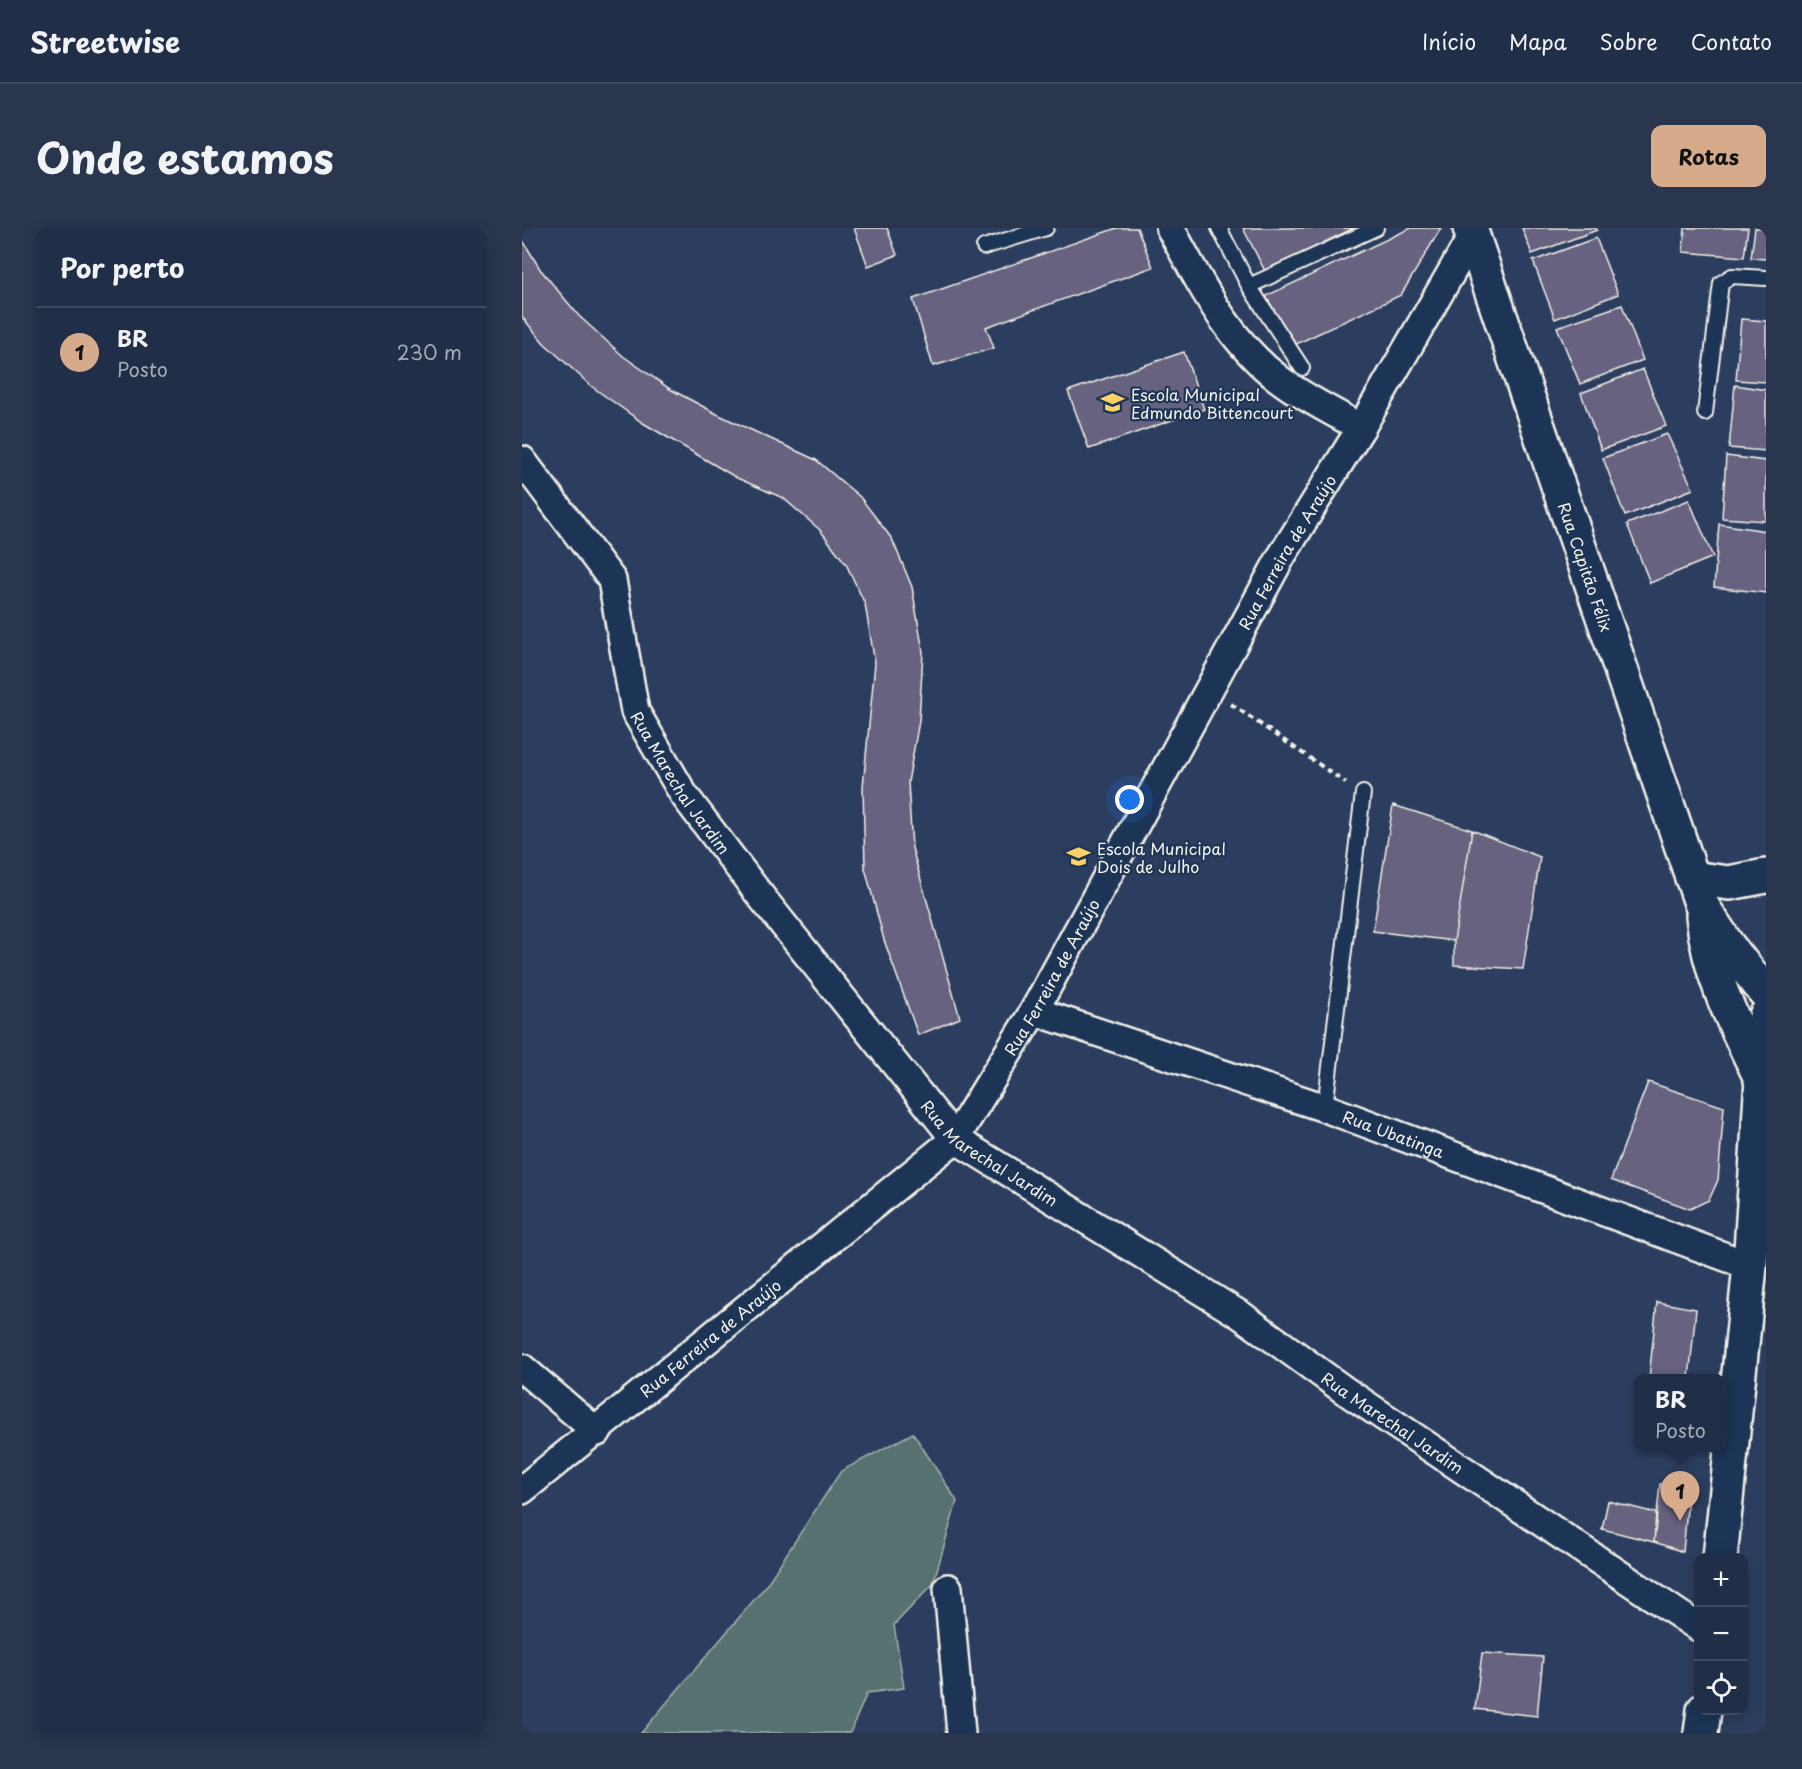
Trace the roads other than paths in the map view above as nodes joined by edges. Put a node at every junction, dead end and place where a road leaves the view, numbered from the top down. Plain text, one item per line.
1 (1046, 228) edge
2 (1170, 228) edge
3 (1219, 228) edge
4 (1376, 228) edge
5 (1472, 232) edge
6 (984, 247) dead end
7 (1766, 279) edge
8 (1249, 286) junction
9 (1302, 368) dead end
10 (1705, 413) dead end
11 (1361, 428) junction
12 (522, 460) edge
13 (1362, 793) road end
14 (1766, 876) edge
15 (1697, 892) junction
16 (1766, 993) edge
17 (1034, 1011) junction
18 (1766, 1016) edge
19 (1761, 1078) junction
20 (1325, 1108) junction
21 (955, 1138) junction
22 (1750, 1266) junction
23 (522, 1368) edge
24 (597, 1432) junction
25 (522, 1490) edge
26 (1720, 1553) edge
27 (948, 1588) dead end
28 (1694, 1624) edge
29 (1703, 1715) edge
30 (961, 1733) edge
31 (1701, 1733) edge

1 - 6 lane
2 - 11 street
3 - 8 lane
4 - 8 lane
5 - 11 street, Rua Ferreira de Araújo
5 - 15 street, Rua Capitão Félix
7 - 10 lane
8 - 9 lane
11 - 17 street, Rua Ferreira de Araújo
12 - 21 street, Rua Marechal Jardim
13 - 20 lane
14 - 15 street
15 - 16 street, Rua Capitão Félix
15 - 19 street, Rua Capitão Félix
17 - 20 street, Rua Ubatinga
17 - 21 street, Rua Ferreira de Araújo
18 - 19 street
19 - 22 street
20 - 22 street, Rua Ubatinga
21 - 24 street, Rua Ferreira de Araújo
21 - 28 street, Rua Marechal Jardim
22 - 26 street
23 - 24 street
24 - 25 street, Rua Ferreira de Araújo
27 - 30 street
29 - 31 street

